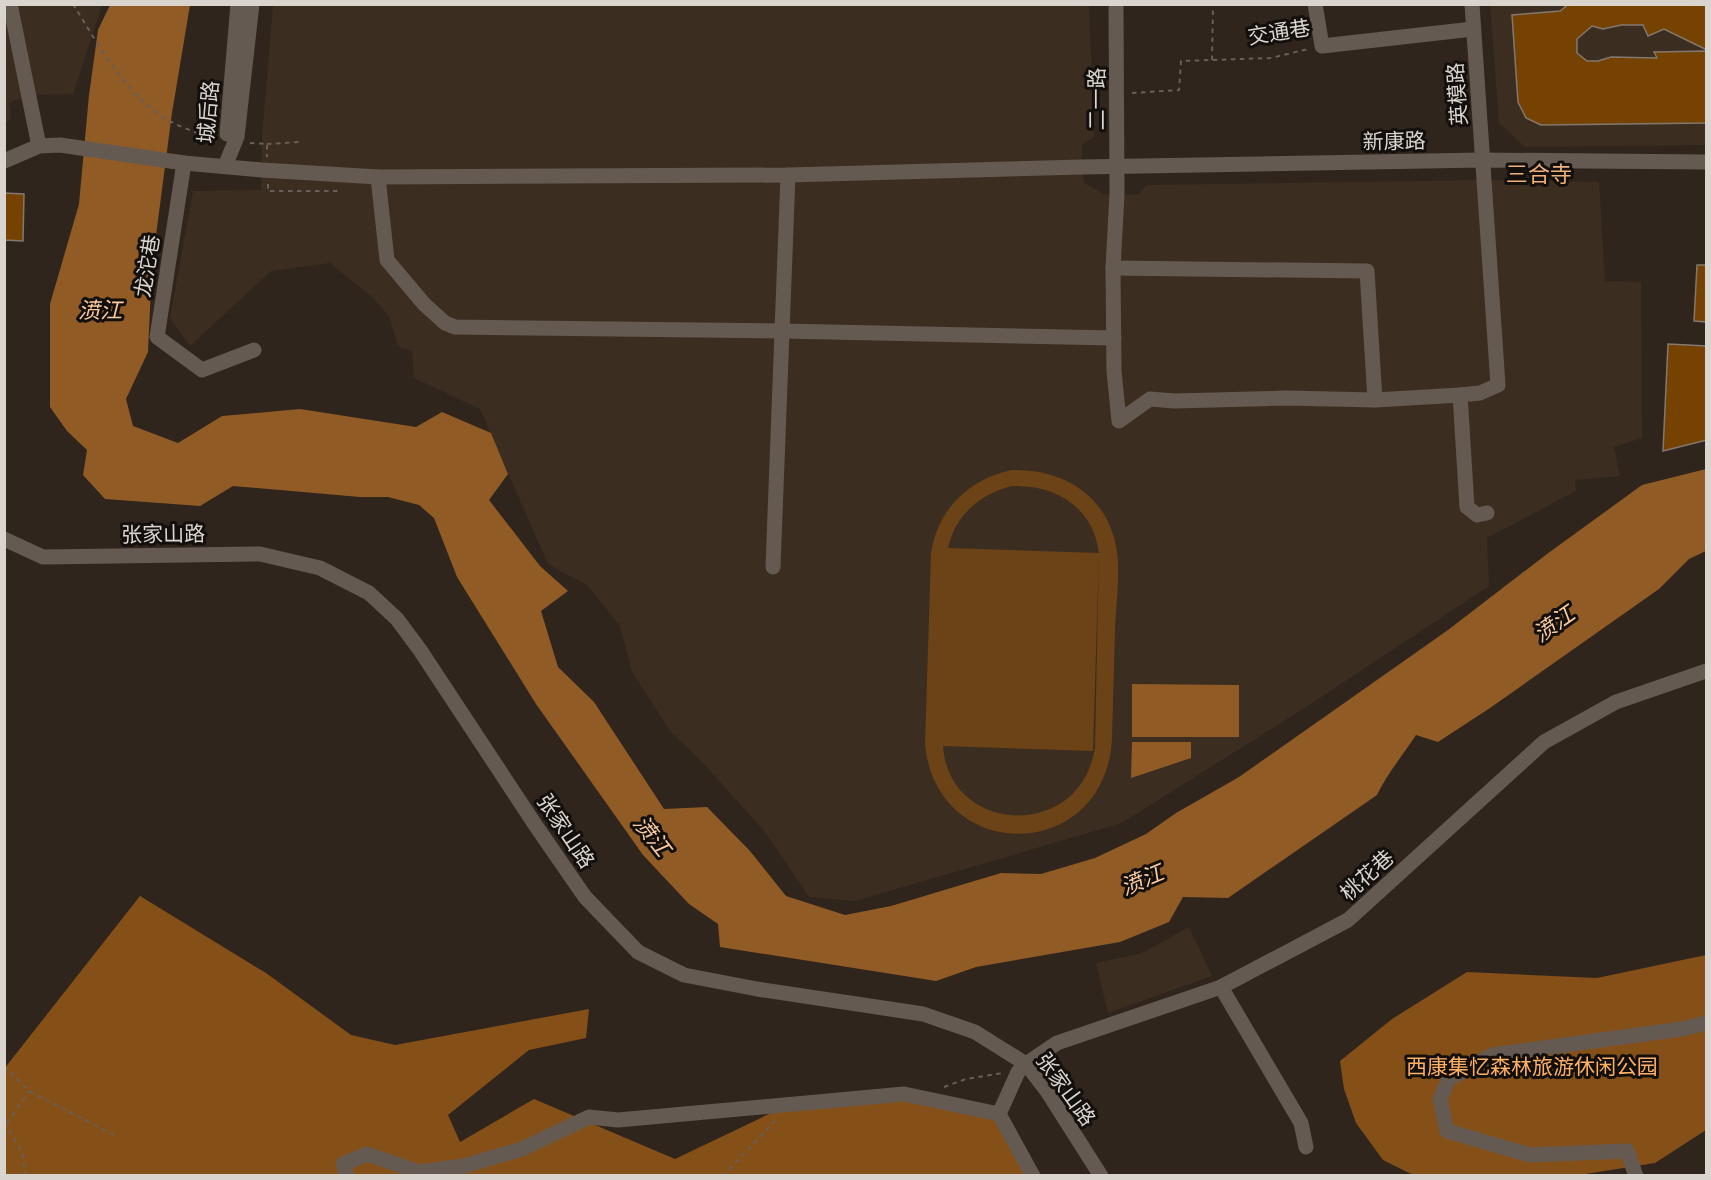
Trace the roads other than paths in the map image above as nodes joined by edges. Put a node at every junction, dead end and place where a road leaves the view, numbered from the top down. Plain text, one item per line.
1 (10, 4) edge
2 (238, 4) edge
3 (252, 4) edge
4 (1116, 4) edge
5 (1315, 4) edge
6 (1472, 4) edge
7 (1473, 29) junction
8 (39, 146) junction
9 (1482, 160) junction
10 (4, 161) edge
11 (1707, 162) edge
12 (184, 163) junction
13 (225, 166) junction
14 (1117, 168) junction
15 (788, 176) junction
16 (378, 177) junction
17 (1113, 268) junction
18 (783, 331) junction
19 (1114, 338) junction
20 (254, 350) dead end
21 (1460, 395) junction
22 (1374, 400) junction
23 (1487, 513) dead end
24 (4, 538) edge
25 (773, 567) dead end
26 (1707, 670) edge
27 (1221, 987) junction
28 (1707, 1023) edge
29 (1022, 1068) junction
30 (999, 1114) junction
31 (1306, 1147) dead end
32 (347, 1176) edge
33 (1033, 1176) edge
34 (1101, 1176) edge
35 (1636, 1176) edge

1 - 8 street
2 - 13 street, 城后路
3 - 13 street, 城后路
4 - 14 street, 二一路
5 - 7 street, 交通巷
6 - 7 street, 英模路
7 - 9 street, 英模路
8 - 10 street
8 - 12 street, 新康路
9 - 11 street, 新康路
9 - 14 street, 新康路
9 - 21 street, 英模路
12 - 13 street, 新康路
12 - 20 street, 龙沱巷
13 - 16 street, 新康路
14 - 15 street, 新康路
14 - 17 street, 二一路
15 - 16 street, 新康路
15 - 18 street
16 - 18 street
17 - 19 street, 二一路
17 - 22 street
18 - 19 street
18 - 25 street
19 - 22 street, 二一路
21 - 22 street
21 - 23 street
24 - 29 street, 张家山路
26 - 27 street, 桃花巷
27 - 29 street, 桃花巷
27 - 31 street
28 - 35 street
29 - 30 street
29 - 34 street, 张家山路
30 - 32 street
30 - 33 street

